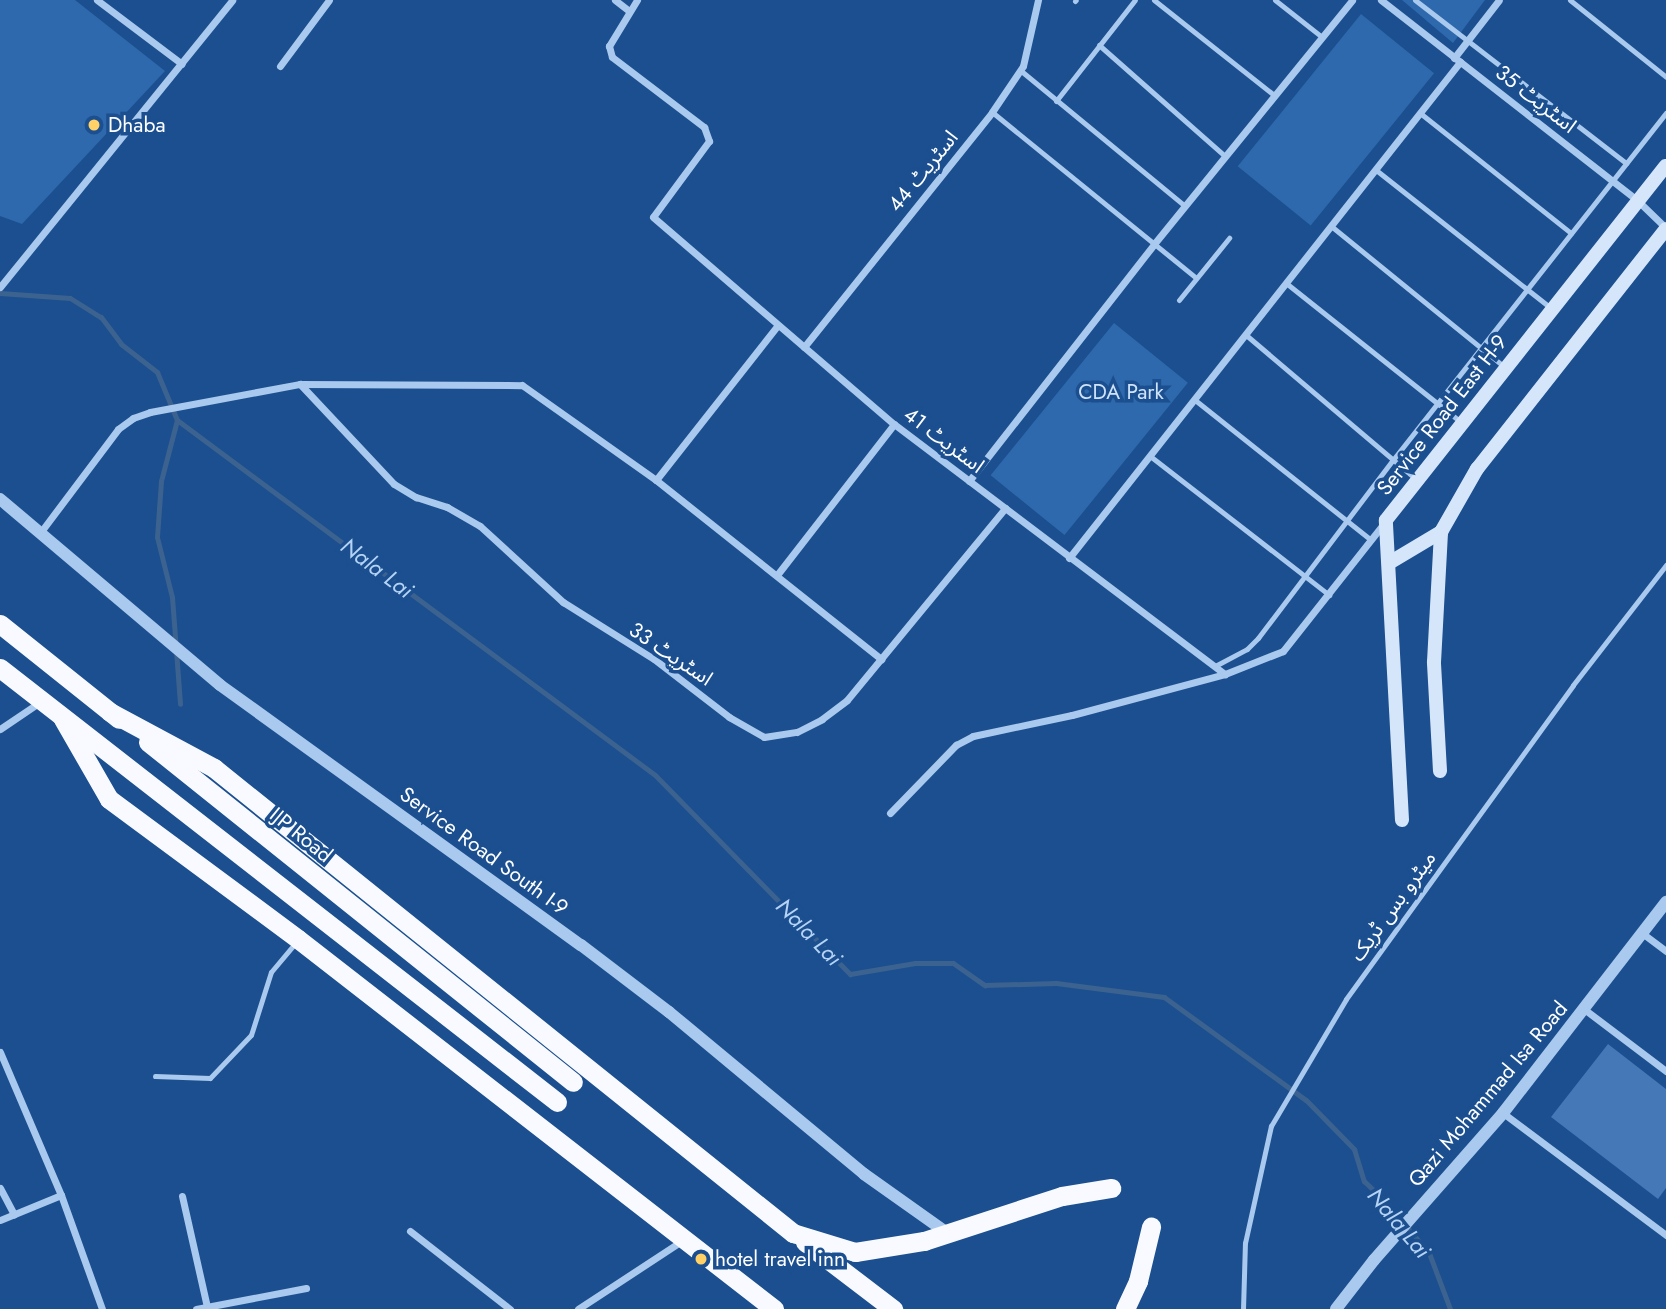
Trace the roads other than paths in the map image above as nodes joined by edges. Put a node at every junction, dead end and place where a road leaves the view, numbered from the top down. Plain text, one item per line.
1 (97, 0) edge
2 (232, 0) edge
3 (329, 0) edge
4 (615, 0) edge
5 (637, 0) edge
6 (1038, 0) edge
7 (1135, 0) edge
8 (1154, 0) edge
9 (1275, 0) edge
10 (1352, 0) edge
11 (1381, 0) edge
12 (1415, 0) edge
13 (1499, 0) edge
14 (1570, 0) edge
15 (1283, 2) edge
16 (629, 11) junction
17 (1322, 37) junction
18 (1469, 40) junction
19 (1099, 45) junction
20 (1457, 60) junction
21 (182, 64) junction
22 (280, 66) dead end
23 (1020, 69) junction
24 (1666, 77) edge
25 (1275, 95) junction
26 (1056, 101) junction
27 (992, 112) junction
28 (1420, 113) junction
29 (1666, 113) edge
30 (1225, 156) junction
31 (1626, 163) junction
32 (1666, 166) edge
33 (1376, 170) junction
34 (1612, 181) junction
35 (1638, 201) junction
36 (1185, 206) junction
37 (1331, 226) junction
38 (1666, 229) edge
39 (1571, 233) junction
40 (1229, 238) dead end
41 (1154, 244) junction
42 (1196, 278) junction
43 (1286, 283) junction
44 (0, 287) edge
45 (1526, 290) junction
46 (1179, 300) dead end
47 (1552, 309) junction
48 (778, 325) junction
49 (1246, 335) junction
50 (804, 347) junction
51 (1481, 348) junction
52 (1506, 368) junction
53 (300, 384) junction
54 (1195, 400) junction
55 (1436, 405) junction
56 (1462, 423) junction
57 (894, 424) junction
58 (1150, 456) junction
59 (1392, 461) junction
60 (656, 480) junction
61 (969, 481) junction
62 (1417, 481) junction
63 (0, 499) edge
64 (1005, 509) junction
65 (1347, 520) junction
66 (1386, 520) junction
67 (1441, 532) junction
68 (40, 533) junction
69 (1371, 540) junction
70 (1069, 558) junction
71 (1389, 563) junction
72 (1666, 565) edge
73 (776, 575) junction
74 (1304, 577) junction
75 (1329, 595) junction
76 (0, 624) edge
77 (881, 659) junction
78 (1215, 666) junction
79 (0, 668) edge
80 (1225, 674) junction
81 (42, 701) junction
82 (110, 712) junction
83 (63, 719) junction
84 (0, 729) edge
85 (1440, 771) dead end
86 (890, 813) dead end
87 (1402, 820) dead end
88 (1666, 902) edge
89 (1642, 933) junction
90 (298, 939) junction
91 (1666, 951) edge
92 (1584, 1009) junction
93 (0, 1052) edge
94 (1666, 1071) edge
95 (155, 1076) dead end
96 (573, 1082) dead end
97 (557, 1102) dead end
98 (1503, 1112) junction
99 (0, 1188) edge
100 (1111, 1188) dead end
101 (61, 1195) junction
102 (182, 1196) dead end
103 (15, 1214) junction
104 (0, 1220) edge
105 (1666, 1221) edge
106 (1151, 1227) dead end
107 (410, 1231) dead end
108 (946, 1232) junction
109 (1663, 1232) edge
110 (793, 1233) junction
111 (684, 1239) junction
112 (306, 1288) dead end
113 (207, 1307) junction
114 (102, 1309) edge
115 (196, 1309) edge
116 (510, 1309) edge
117 (578, 1309) edge
118 (774, 1309) edge
119 (893, 1309) edge
120 (1125, 1309) edge
121 (1243, 1309) edge
122 (1336, 1309) edge

1 - 21 street
2 - 21 street
3 - 22 street
4 - 16 street
5 - 16 street
6 - 23 street, اسٹریٹ 44
7 - 19 lane
8 - 25 lane
9 - 15 lane
10 - 17 street
11 - 20 street, اسٹریٹ 35
12 - 18 lane
13 - 18 street
14 - 24 lane
15 - 17 lane
16 - 48 street, اسٹریٹ 41
17 - 25 street
18 - 20 street
18 - 31 lane
19 - 26 lane
19 - 30 lane
20 - 28 street
20 - 34 street, اسٹریٹ 35
21 - 44 street
23 - 26 lane
23 - 27 street, اسٹریٹ 44
25 - 30 street
26 - 36 lane
27 - 41 lane
27 - 50 street, اسٹریٹ 44
28 - 33 street
28 - 39 lane
29 - 31 lane
30 - 36 street
31 - 34 lane
32 - 35 main road, Service Road East H-9
33 - 37 street
33 - 45 lane
34 - 35 street, اسٹریٹ 35
34 - 39 lane
35 - 38 street, اسٹریٹ 35
35 - 47 main road, Service Road East H-9
36 - 41 street
37 - 43 street
37 - 51 lane
38 - 67 main road
39 - 45 lane
40 - 42 lane
41 - 42 lane
41 - 61 street
42 - 46 lane
43 - 49 street
43 - 55 lane
45 - 47 lane
45 - 51 lane
47 - 52 main road, Service Road East H-9
48 - 50 street, اسٹریٹ 41
48 - 60 street
49 - 54 street
49 - 59 lane
50 - 57 street, اسٹریٹ 41
51 - 52 lane
51 - 55 lane
52 - 56 main road, Service Road East H-9
53 - 60 street
53 - 68 street
53 - 77 street, اسٹریٹ 33
54 - 58 street
54 - 65 lane
55 - 56 lane
55 - 59 lane
56 - 62 main road, Service Road East H-9
57 - 61 street, اسٹریٹ 41
57 - 73 street
58 - 70 street
58 - 74 lane
59 - 62 lane
59 - 65 lane
60 - 73 street
61 - 64 street, اسٹریٹ 41
62 - 66 main road, Service Road East H-9
63 - 68 street, Service Road South I-9
64 - 70 street, اسٹریٹ 41
64 - 77 street, اسٹریٹ 33
65 - 69 lane
65 - 74 lane
66 - 69 street
66 - 71 main road, Service Road East H-9
67 - 71 main road
67 - 85 main road
68 - 108 street, Service Road South I-9
69 - 75 street
70 - 78 street, اسٹریٹ 41
71 - 87 main road, Service Road East H-9
72 - 121 lane, میٹرو بس ٹریک
73 - 77 street
74 - 75 lane
74 - 78 lane
75 - 80 street
76 - 82 highway, IJP Road
78 - 80 street, اسٹریٹ 41
79 - 81 highway
80 - 86 street
81 - 83 highway
81 - 84 street
82 - 96 highway, IJP Road
82 - 110 highway
83 - 90 highway
83 - 97 highway
88 - 89 street, Qazi Mohammad Isa Road
89 - 91 street
89 - 92 street, Qazi Mohammad Isa Road
90 - 95 lane
90 - 111 highway
92 - 94 street
92 - 98 street, Qazi Mohammad Isa Road
93 - 101 street
98 - 109 street
98 - 122 street, Qazi Mohammad Isa Road
99 - 103 street
100 - 108 highway
101 - 103 street
101 - 114 street
102 - 113 street
103 - 104 street
105 - 109 street
106 - 120 highway
107 - 116 street
108 - 110 highway
110 - 119 highway
111 - 117 street
111 - 118 highway
112 - 113 street
113 - 115 street

